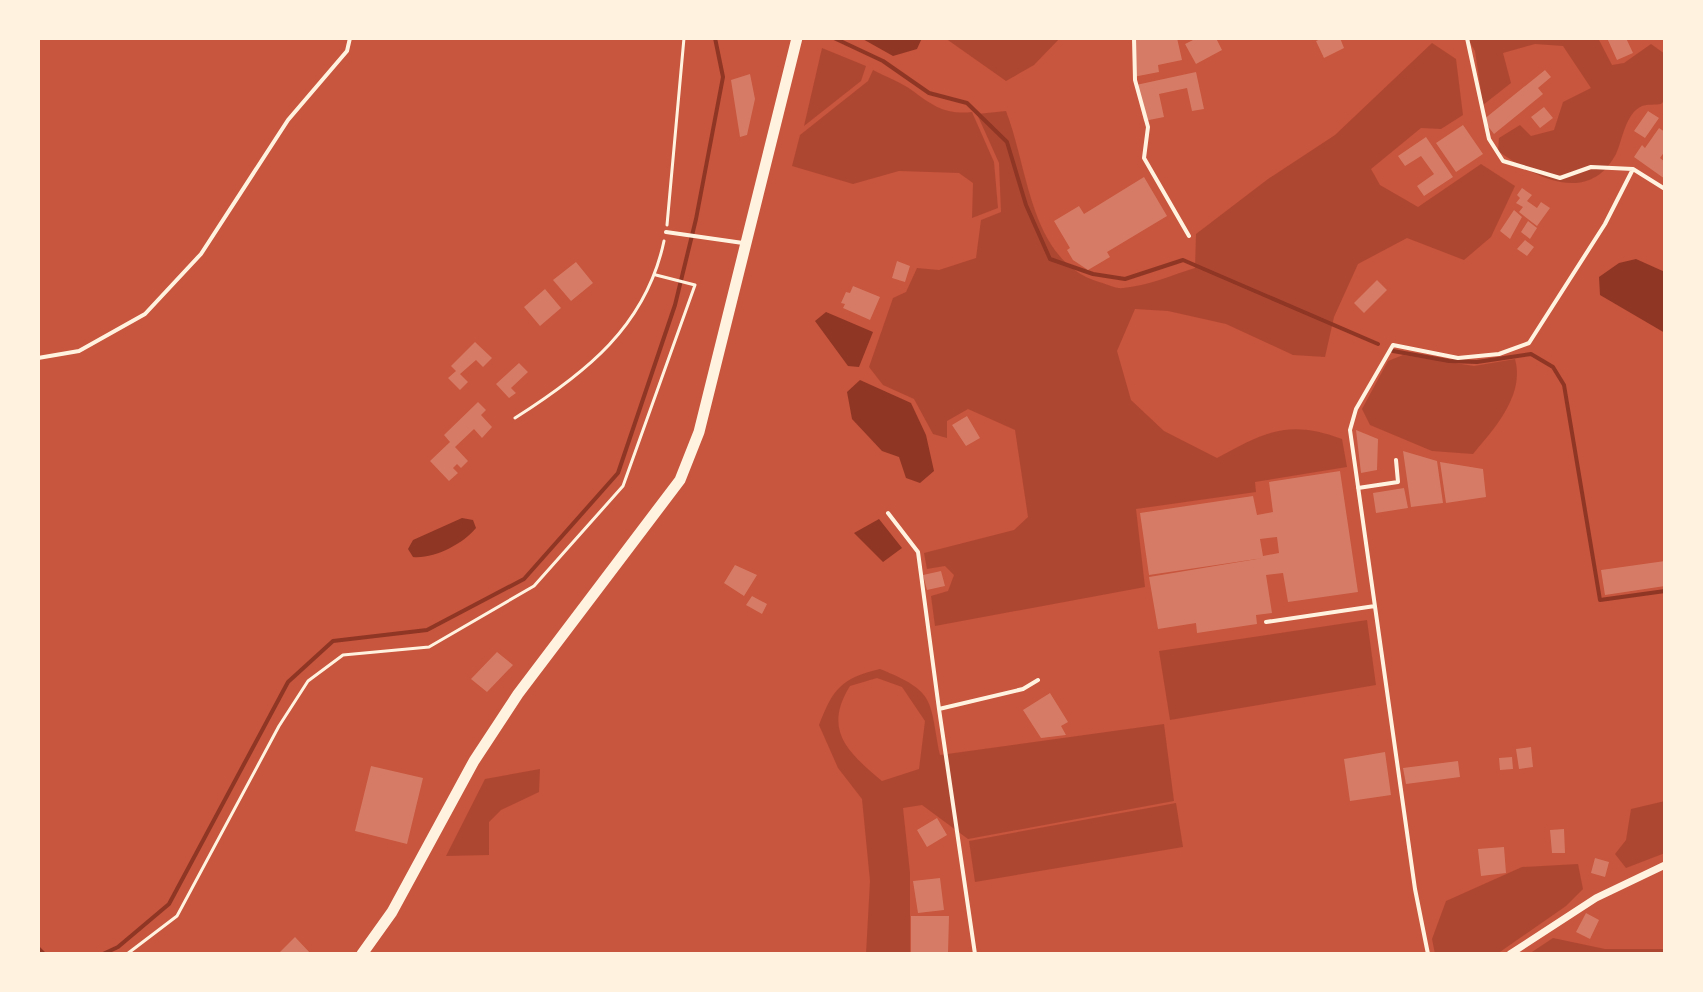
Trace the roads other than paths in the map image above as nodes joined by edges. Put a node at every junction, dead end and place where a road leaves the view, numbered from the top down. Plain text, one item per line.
1 (350, 38) edge
2 (797, 38) edge
3 (1134, 38) edge
4 (1467, 38) edge
5 (1633, 169) junction
6 (1665, 189) edge
7 (666, 232) road end
8 (1189, 236) dead end
9 (746, 243) junction
10 (38, 358) edge
11 (1396, 460) dead end
12 (1358, 488) junction
13 (888, 513) dead end
14 (1375, 606) junction
15 (1266, 622) dead end
16 (1038, 680) dead end
17 (939, 709) junction
18 (1665, 865) edge
19 (362, 954) edge
20 (975, 954) edge
21 (1428, 954) edge
22 (1510, 954) edge

1 - 10 lane
2 - 9 main road
3 - 8 lane
4 - 5 lane
5 - 6 lane
5 - 12 lane
7 - 9 lane
9 - 19 main road
11 - 12 lane
12 - 14 lane
13 - 17 lane
14 - 15 lane
14 - 21 lane
16 - 17 lane
17 - 20 lane
18 - 22 street

